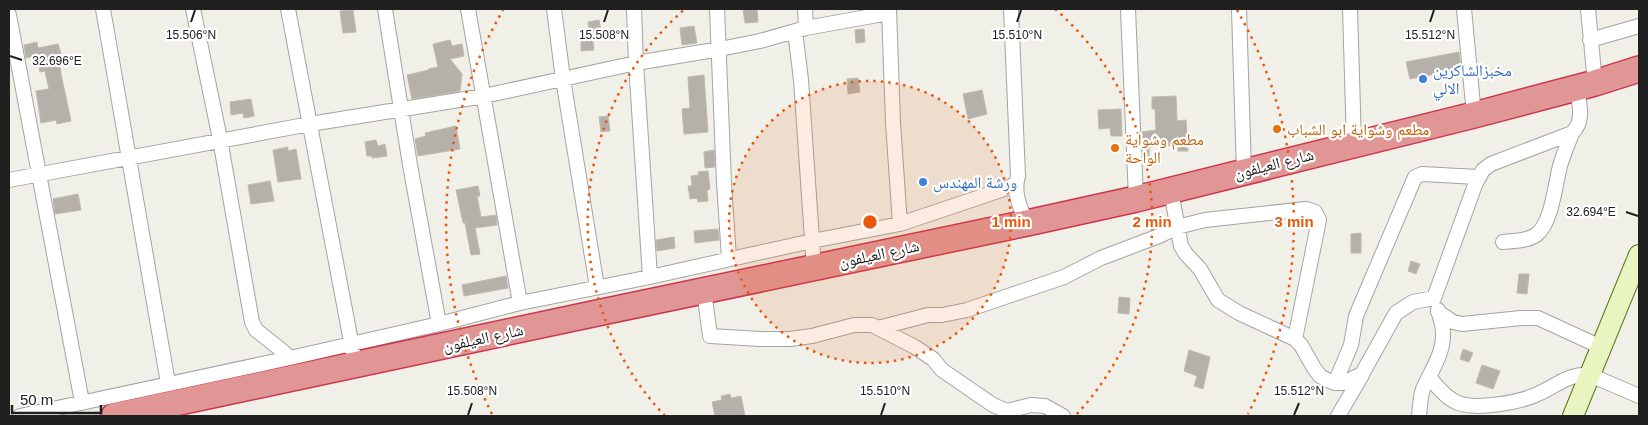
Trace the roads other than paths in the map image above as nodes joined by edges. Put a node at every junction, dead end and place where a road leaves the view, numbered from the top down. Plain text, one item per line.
1 (103, 9) edge
2 (193, 9) edge
3 (288, 9) edge
4 (385, 9) edge
5 (468, 9) edge
6 (554, 9) edge
7 (634, 9) edge
8 (717, 9) edge
9 (805, 9) edge
10 (1011, 9) edge
11 (1128, 9) edge
12 (1239, 9) edge
13 (1350, 9) edge
14 (1464, 9) edge
15 (1588, 9) edge
16 (889, 11) edge
17 (9, 15) edge
18 (1639, 26) edge
19 (801, 30) junction
20 (1590, 40) junction
21 (720, 49) junction
22 (636, 63) junction
23 (1639, 69) edge
24 (563, 79) junction
25 (1586, 85) junction
26 (484, 96) junction
27 (402, 109) junction
28 (1474, 115) junction
29 (310, 124) junction
30 (1572, 133) junction
31 (220, 139) junction
32 (1354, 144) junction
33 (128, 158) junction
34 (1244, 172) junction
35 (38, 173) junction
36 (1478, 177) junction
37 (9, 180) edge
38 (1016, 183) junction
39 (1171, 191) junction
40 (1136, 199) junction
41 (1027, 223) junction
42 (900, 224) junction
43 (1177, 226) junction
44 (812, 240) junction
45 (1502, 242) dead end
46 (1639, 255) edge
47 (730, 258) junction
48 (814, 268) junction
49 (650, 276) junction
50 (598, 287) junction
51 (704, 291) junction
52 (1434, 298) junction
53 (520, 303) junction
54 (1438, 312) junction
55 (439, 324) junction
56 (878, 328) junction
57 (1295, 338) junction
58 (1601, 347) junction
59 (354, 354) junction
60 (290, 358) junction
61 (1362, 374) junction
62 (1590, 375) junction
63 (1429, 377) junction
64 (168, 383) junction
65 (1335, 383) junction
66 (1639, 396) edge
67 (82, 402) junction
68 (20, 416) edge
69 (114, 416) edge
70 (1063, 416) edge
71 (1338, 416) edge
72 (1419, 416) edge
73 (1573, 416) edge

1 - 33 street
2 - 31 street
3 - 29 street
4 - 27 street
5 - 26 street
6 - 24 street
7 - 22 street
8 - 21 street
9 - 19 street
10 - 38 street
11 - 40 street
12 - 34 street
13 - 32 street
14 - 28 street
15 - 20 street
16 - 19 street
16 - 42 street
17 - 35 street
18 - 20 street
19 - 21 street
19 - 44 street
20 - 25 street
21 - 22 street
21 - 47 street
22 - 24 street
22 - 49 street
23 - 25 highway, شارع العيلفون
24 - 26 street
24 - 50 street
25 - 28 highway, شارع العيلفون
25 - 30 street
26 - 27 street
26 - 53 street
27 - 29 street
27 - 55 street
28 - 32 highway, شارع العيلفون
29 - 31 street
29 - 59 street
30 - 36 street
30 - 45 street
31 - 33 street
31 - 60 street
32 - 34 highway, شارع العيلفون
33 - 35 street
33 - 64 street
34 - 39 highway, شارع العيلفون
35 - 37 street
35 - 67 street
36 - 52 street
36 - 65 street
38 - 41 street
38 - 42 street
39 - 40 highway, شارع العيلفون
39 - 43 street
40 - 41 highway, شارع العيلفون
41 - 48 highway, شارع العيلفون
42 - 44 street
43 - 56 street
43 - 57 street
43 - 57 street
44 - 47 street
44 - 48 street
46 - 58 street
47 - 49 street
48 - 51 highway, شارع العيلفون
49 - 50 street
50 - 53 street
51 - 56 street
51 - 59 highway, شارع العيلفون
52 - 54 street
52 - 61 street
53 - 55 street
54 - 58 street
54 - 63 street
55 - 59 street
56 - 70 street
57 - 65 street
58 - 62 street
59 - 60 street
59 - 69 highway, شارع العيلفون
60 - 64 street
61 - 65 street
61 - 71 street
62 - 63 street
62 - 66 street
62 - 73 street
63 - 72 street
64 - 67 street
67 - 68 street

